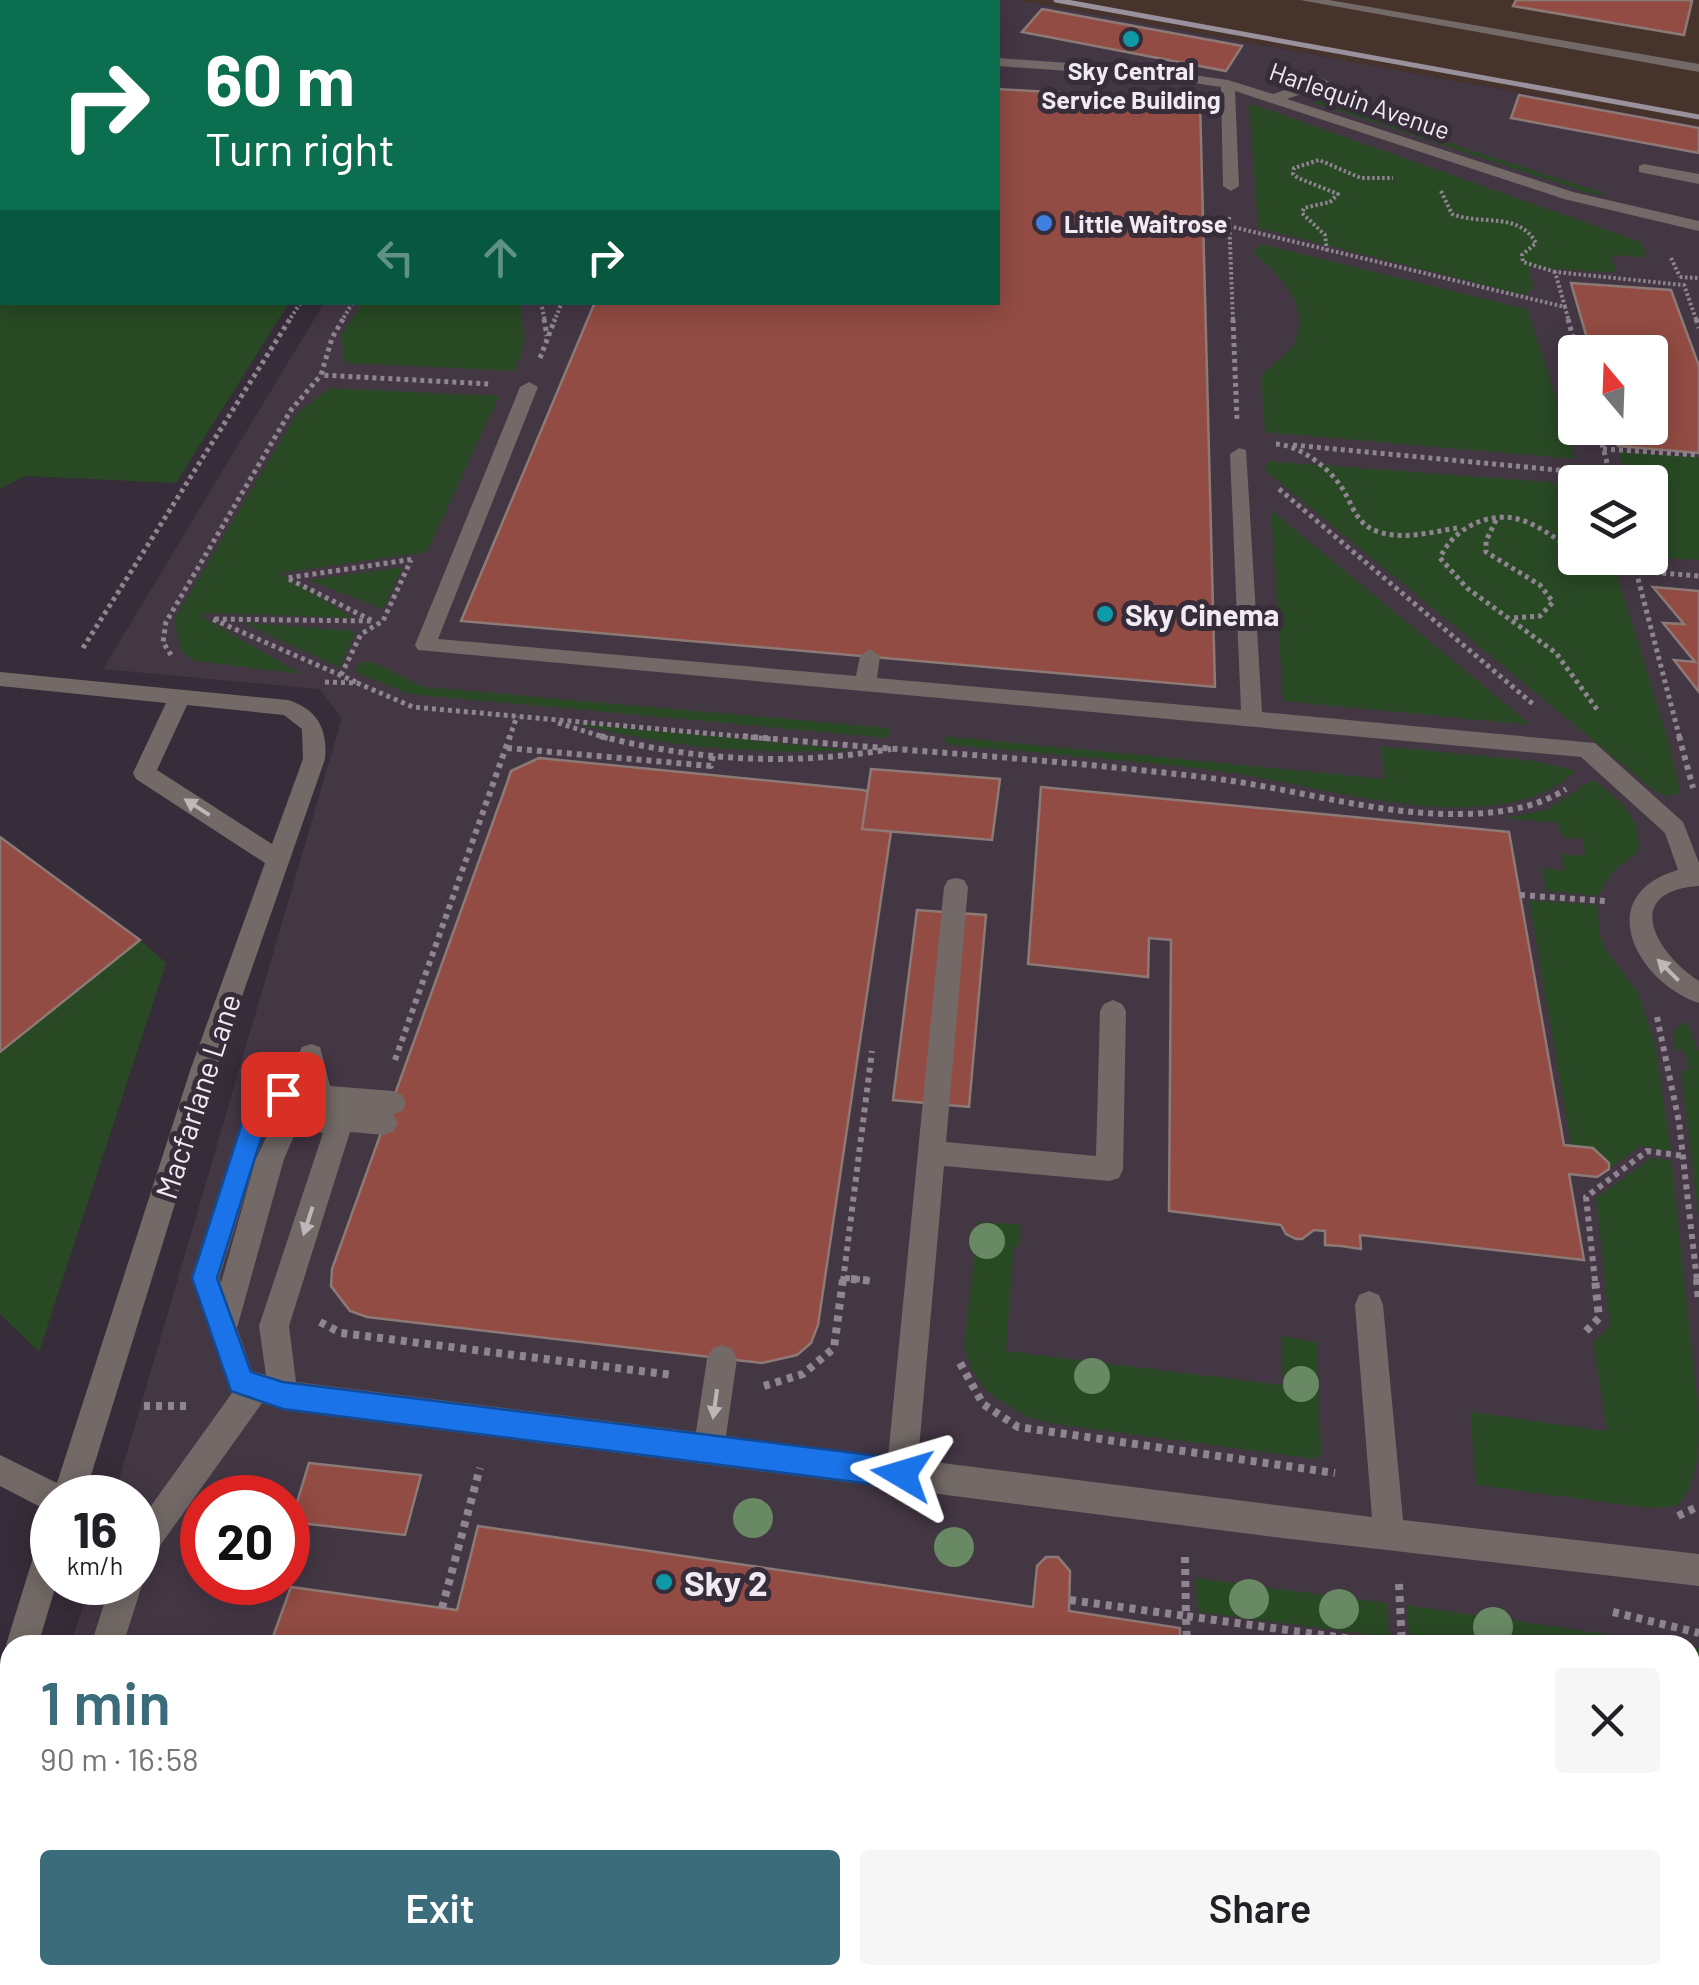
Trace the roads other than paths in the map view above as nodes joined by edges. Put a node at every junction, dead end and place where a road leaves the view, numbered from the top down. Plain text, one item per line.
1 (1306, 0) edge
2 (1000, 62) edge
3 (1699, 68) edge
4 (1322, 82) dead end
5 (1228, 84) junction
6 (1275, 98) junction
7 (1644, 169) dead end
8 (1699, 179) edge
9 (1231, 186) road end
10 (1661, 196) junction
11 (1699, 226) edge
12 (529, 387) road end
13 (1239, 448) road end
14 (870, 656) dead end
15 (0, 679) edge
16 (865, 684) junction
17 (180, 696) junction
18 (1252, 719) junction
19 (278, 860) junction
20 (1695, 876) edge
21 (956, 887) dead end
22 (1699, 993) edge
23 (1113, 1011) dead end
24 (311, 1055) dead end
25 (386, 1110) road end
26 (327, 1114) junction
27 (932, 1153) junction
28 (1370, 1305) dead end
29 (720, 1370) road end
30 (269, 1391) junction
31 (708, 1450) junction
32 (1, 1470) edge
33 (902, 1474) junction
34 (75, 1475) edge
35 (30, 1485) edge
36 (160, 1523) edge
37 (1388, 1536) junction
38 (1699, 1570) edge
39 (34, 1605) edge
40 (120, 1605) edge
41 (25, 1635) edge
42 (110, 1635) edge

1 - 3 street
2 - 5 street, Harlequin Avenue
4 - 6 street
5 - 6 street, Harlequin Avenue
5 - 9 street
6 - 10 street, Harlequin Avenue
7 - 10 street
8 - 10 street
10 - 11 street, Harlequin Avenue
12 - 16 street
13 - 18 street
14 - 16 street
15 - 17 street
16 - 18 street
19 -> 17 street
17 - 19 street, Macfarlane Lane
18 - 20 street
19 - 34 street, Macfarlane Lane
22 -> 20 street
21 - 27 street
23 - 27 street
24 - 26 street
25 - 26 street
26 -> 30 street
26 - 30 street
27 - 33 street
28 - 37 street
29 -> 31 street
30 - 31 street
30 - 36 street
31 - 33 street
32 - 35 street
33 - 37 street
37 - 38 street
39 - 41 street
40 - 42 street

